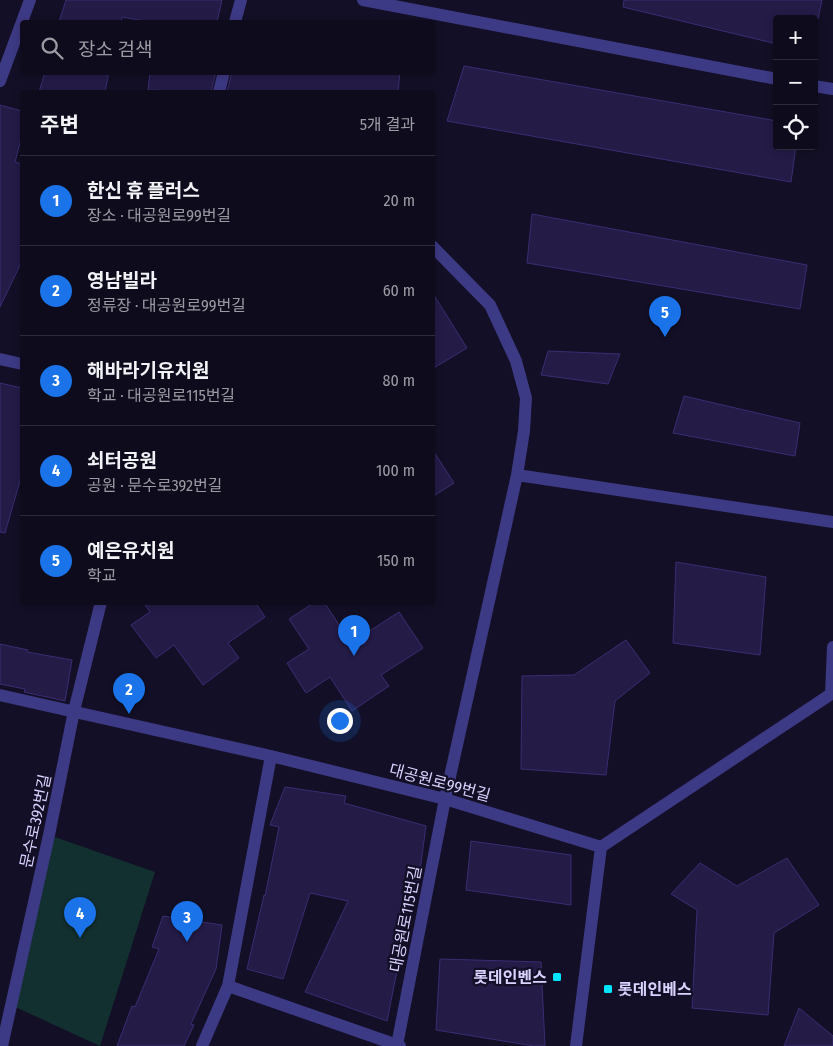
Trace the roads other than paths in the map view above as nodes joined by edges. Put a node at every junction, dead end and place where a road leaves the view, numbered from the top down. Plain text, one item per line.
1 (30, 0) edge
2 (241, 0) edge
3 (363, 0) edge
4 (23, 20) edge
5 (236, 20) edge
6 (20, 27) edge
7 (223, 75) edge
8 (773, 78) edge
9 (0, 81) edge
10 (818, 87) edge
11 (220, 90) edge
12 (833, 90) edge
13 (435, 249) edge
14 (0, 359) edge
15 (20, 364) edge
16 (517, 474) junction
17 (833, 522) edge
18 (100, 605) edge
19 (833, 647) edge
20 (832, 694) edge
21 (0, 695) edge
22 (74, 711) junction
23 (271, 756) junction
24 (445, 799) junction
25 (601, 847) junction
26 (228, 986) junction
27 (398, 1045) edge
28 (2, 1046) edge
29 (202, 1046) edge
30 (576, 1046) edge

1 - 4 street
2 - 5 street
3 - 8 street
6 - 9 street
7 - 11 street
10 - 12 street
13 - 16 street, 대공원로115번길
14 - 15 street
16 - 17 street
16 - 24 street, 대공원로115번길
18 - 22 street, 문수로392번길
19 - 20 street
20 - 25 street
21 - 22 street, 대공원로99번길
22 - 23 street, 대공원로99번길
22 - 28 street, 문수로392번길
23 - 24 street, 대공원로99번길
23 - 26 street
24 - 25 street, 대공원로99번길
24 - 27 street, 대공원로115번길
25 - 30 street
26 - 27 street, 대공원로115번길
26 - 29 street

